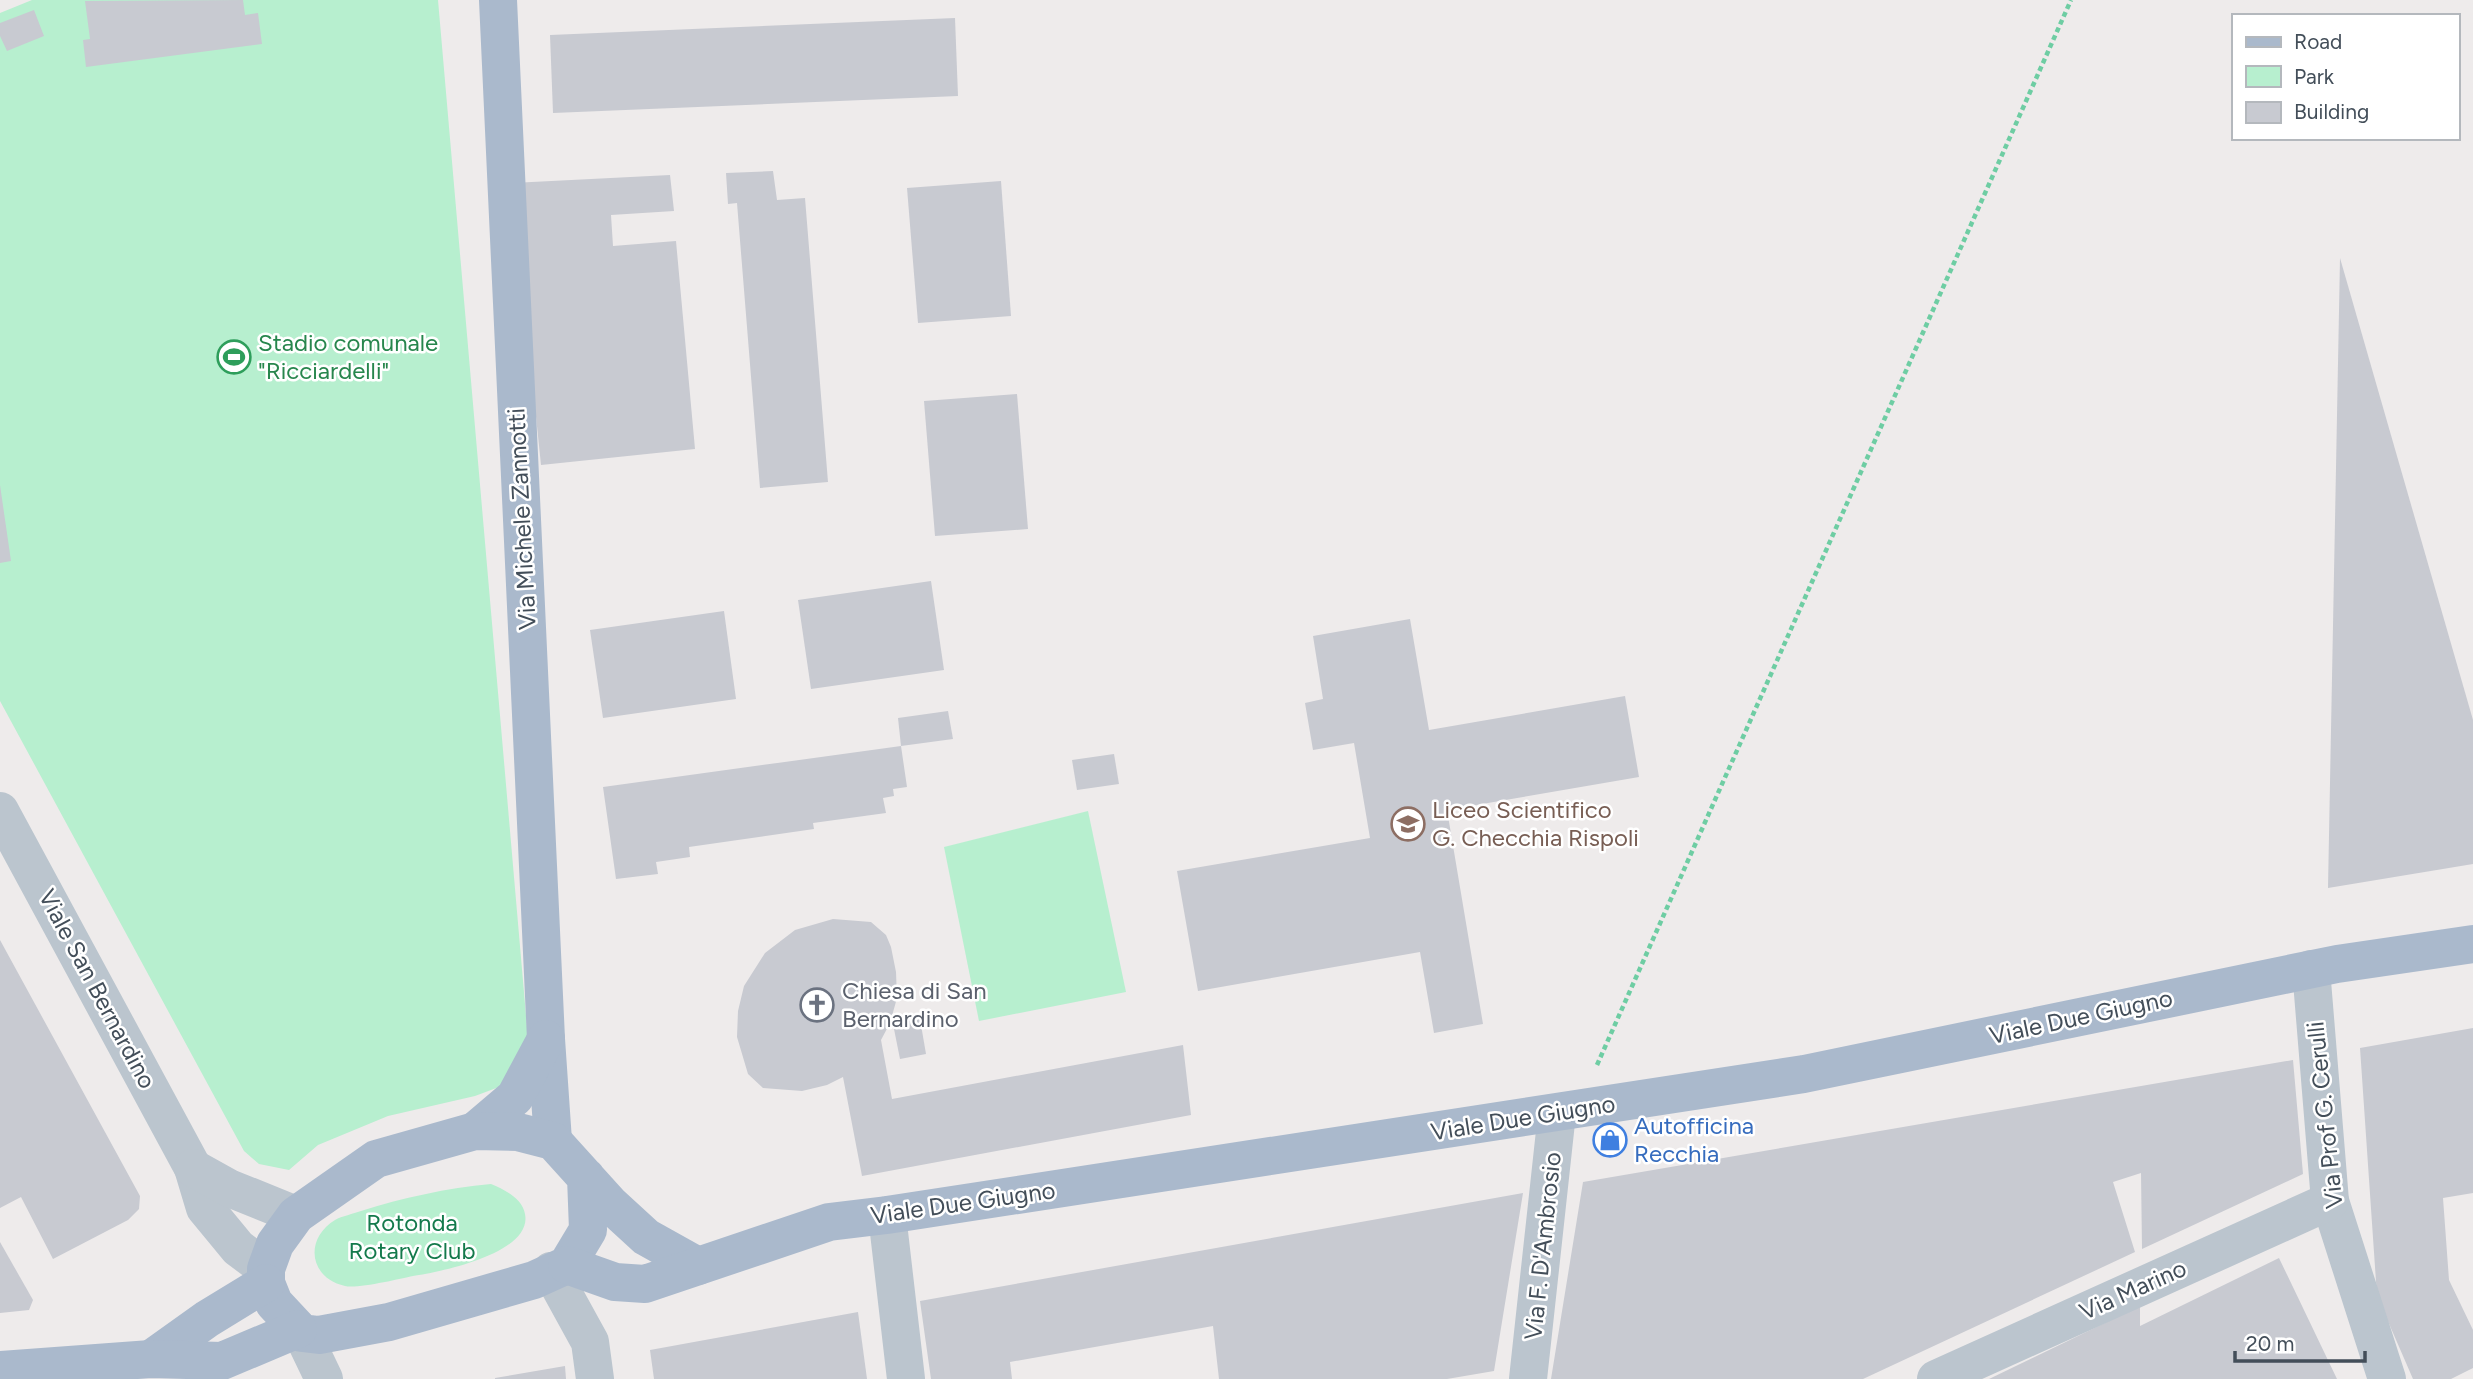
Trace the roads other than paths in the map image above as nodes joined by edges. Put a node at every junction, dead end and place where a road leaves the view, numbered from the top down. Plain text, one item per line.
1 (498, 0) edge
2 (0, 811) edge
3 (2473, 944) edge
4 (2311, 969) junction
5 (546, 1038) junction
6 (1567, 1111) junction
7 (475, 1131) junction
8 (553, 1142) junction
9 (193, 1168) junction
10 (586, 1177) junction
11 (2330, 1200) junction
12 (296, 1215) junction
13 (887, 1215) junction
14 (698, 1265) junction
15 (559, 1268) junction
16 (266, 1276) junction
17 (300, 1331) junction
18 (151, 1359) junction
19 (0, 1370) edge
20 (324, 1379) edge
21 (595, 1379) edge
22 (906, 1379) edge
23 (1528, 1379) edge
24 (1936, 1379) edge
25 (2387, 1379) edge

1 - 5 main road, Via Michele Zannotti
2 - 9 street, Viale San Bernardino
3 - 4 main road, Viale Due Giugno
4 - 6 main road, Viale Due Giugno
4 - 11 street, Via Prof G. Cerulli
5 - 7 main road
5 - 8 main road, Via Michele Zannotti
6 - 13 main road, Viale Due Giugno
6 - 23 street, Via F. D'Ambrosio
7 - 8 main road
7 - 12 main road
8 - 10 main road
9 - 12 street
9 - 16 street, Viale San Bernardino
10 - 14 main road
10 - 15 main road
11 - 24 street, Via Marino
11 - 25 street, Via Prof G. Cerulli
12 - 16 main road
13 - 14 main road, Viale Due Giugno
13 - 22 street
14 - 15 main road, Viale Due Giugno
15 - 17 main road
15 - 21 street
16 - 17 main road
16 - 18 main road
17 - 18 main road
17 - 20 street
18 - 19 main road

